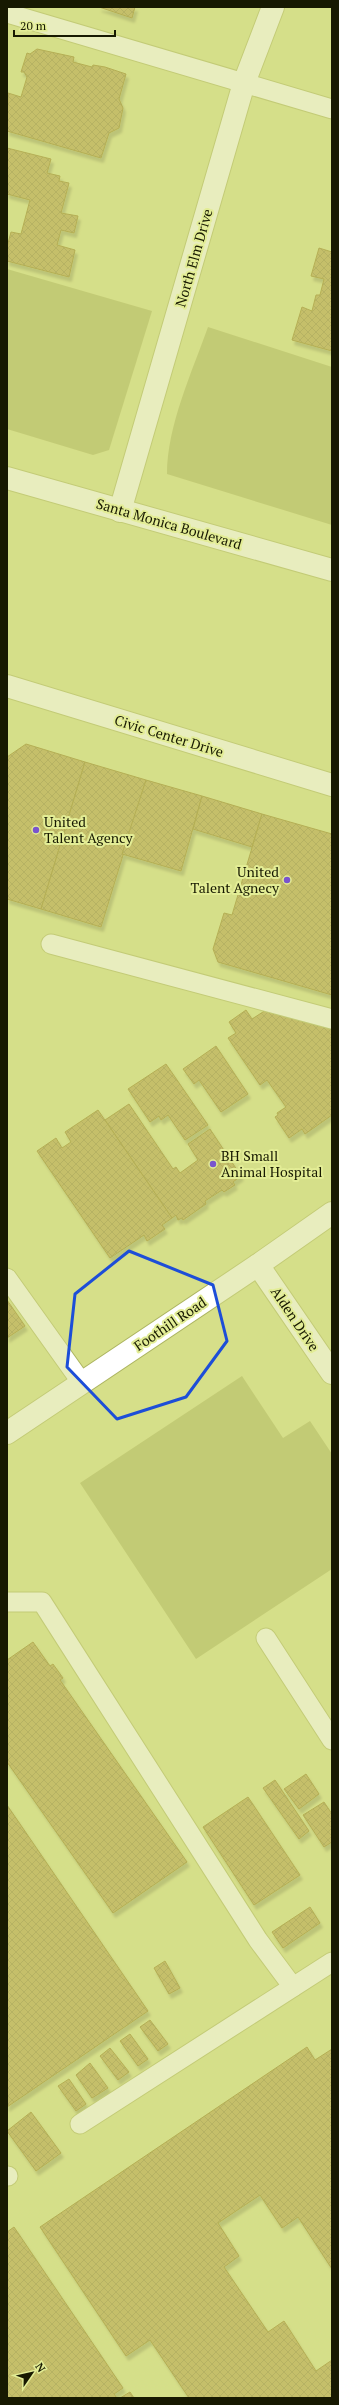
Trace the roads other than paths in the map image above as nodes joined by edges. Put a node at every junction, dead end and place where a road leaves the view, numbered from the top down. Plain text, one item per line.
1 (273, 7) edge
2 (7, 13) edge
3 (244, 83) junction
4 (332, 109) edge
5 (7, 478) edge
6 (120, 511) junction
7 (332, 570) edge
8 (7, 686) edge
9 (332, 785) edge
10 (51, 944) dead end
11 (332, 1019) edge
12 (332, 1212) edge
13 (258, 1265) junction
14 (7, 1278) edge
15 (332, 1374) edge
16 (82, 1383) junction
17 (7, 1433) edge
18 (7, 1602) edge
19 (266, 1638) dead end
20 (332, 1740) edge
21 (332, 1962) edge
22 (293, 1987) junction
23 (80, 2124) dead end

1 - 3 street, North Elm Drive
2 - 3 lane
3 - 4 lane
3 - 6 street, North Elm Drive
5 - 6 street, Santa Monica Boulevard
6 - 7 street, Santa Monica Boulevard
8 - 9 street, Civic Center Drive
10 - 11 lane
12 - 13 street, Foothill Road
13 - 15 street, Alden Drive
13 - 16 street, Foothill Road
14 - 16 lane
16 - 17 street, Foothill Road
18 - 22 lane
19 - 20 lane
21 - 22 lane
22 - 23 lane

